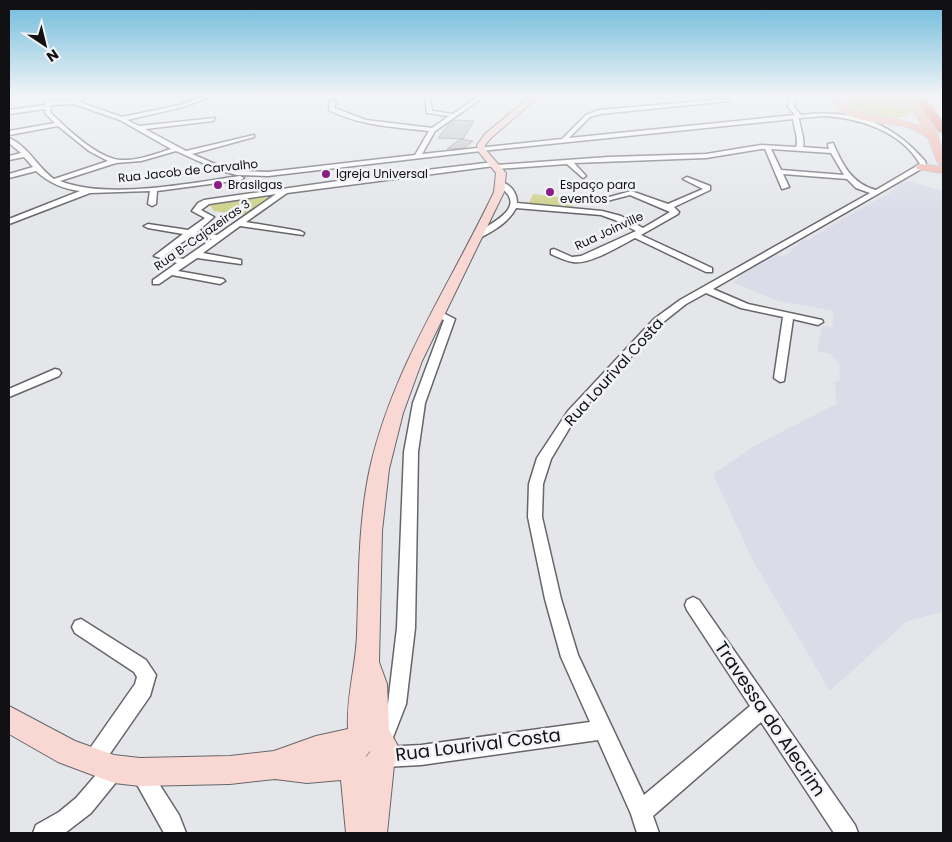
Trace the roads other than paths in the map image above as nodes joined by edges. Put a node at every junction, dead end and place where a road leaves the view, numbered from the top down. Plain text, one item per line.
1 (71, 135) edge
2 (152, 135) edge
3 (430, 135) edge
4 (489, 135) edge
5 (568, 135) edge
6 (601, 135) edge
7 (798, 135) edge
8 (895, 135) edge
9 (930, 135) edge
10 (934, 135) edge
11 (252, 136) dead end
12 (935, 138) junction
13 (9, 140) edge
14 (563, 140) junction
15 (767, 147) junction
16 (176, 149) junction
17 (481, 149) junction
18 (799, 149) junction
19 (187, 153) junction
20 (26, 154) junction
21 (418, 156) junction
22 (9, 158) edge
23 (113, 162) junction
24 (569, 162) junction
25 (943, 163) edge
26 (496, 165) junction
27 (921, 167) junction
28 (38, 168) junction
29 (943, 170) edge
30 (778, 172) junction
31 (268, 174) junction
32 (9, 176) edge
33 (583, 176) dead end
34 (849, 177) junction
35 (687, 179) dead end
36 (54, 181) junction
37 (501, 184) junction
38 (785, 187) dead end
39 (154, 188) junction
40 (90, 190) junction
41 (286, 190) junction
42 (876, 192) junction
43 (599, 201) dead end
44 (152, 204) dead end
45 (513, 204) junction
46 (670, 210) junction
47 (9, 222) edge
48 (240, 224) junction
49 (148, 226) dead end
50 (190, 232) junction
51 (300, 233) dead end
52 (638, 233) junction
53 (477, 236) junction
54 (221, 238) junction
55 (554, 252) dead end
56 (197, 255) junction
57 (186, 262) junction
58 (238, 262) dead end
59 (710, 270) dead end
60 (170, 272) junction
61 (220, 281) dead end
62 (156, 282) dead end
63 (707, 290) junction
64 (437, 314) junction
65 (788, 316) junction
66 (818, 322) dead end
67 (54, 373) dead end
68 (780, 378) dead end
69 (9, 393) edge
70 (693, 605) dead end
71 (82, 627) dead end
72 (762, 708) junction
73 (9, 719) edge
74 (602, 730) junction
75 (369, 751) junction
76 (116, 767) junction
77 (641, 812) junction
78 (67, 828) edge
79 (44, 833) edge
80 (175, 833) edge
81 (361, 833) edge
82 (372, 833) edge
83 (648, 833) edge
84 (847, 833) edge

1 - 23 street
2 - 16 street
3 - 21 street
4 - 17 main road
5 - 14 street
6 - 14 street
7 - 18 street
8 - 27 street
9 - 12 main road
10 - 12 main road
11 - 19 street
12 - 25 main road
13 - 20 street, Rua Jacob de Carvalho
14 - 17 street
15 - 18 street
15 - 24 street
15 - 30 street
16 - 19 street
16 - 23 street
17 - 21 street
17 - 26 main road
18 - 34 street
19 - 31 street
20 - 22 street
20 - 28 street, Rua Jacob de Carvalho
21 - 31 street
23 - 36 street
24 - 26 street
24 - 33 street
26 - 37 main road
26 - 41 street
27 - 29 main road
27 - 42 street, Rua Lourival Costa
28 - 32 street
28 - 36 street, Rua Jacob de Carvalho
30 - 34 street
30 - 38 street
31 - 39 street, Rua Jacob de Carvalho
34 - 42 street
35 - 46 street, Rua Joinville
36 - 40 street, Rua Jacob de Carvalho
37 - 45 street
37 - 53 main road
39 - 40 street, Rua Jacob de Carvalho
39 - 44 street
40 - 47 street
41 - 48 street, Rua B-Cajazeiras 3
41 - 50 street
42 - 63 street, Rua Lourival Costa
43 - 46 street
45 - 52 street
45 - 53 street
46 - 52 street, Rua Joinville
48 - 51 street
48 - 54 street, Rua B-Cajazeiras 3
49 - 50 street
50 - 54 street
50 - 57 street
52 - 55 street, Rua Joinville
52 - 59 street
53 - 64 main road
54 - 56 street, Rua B-Cajazeiras 3
56 - 57 street, Rua B-Cajazeiras 3
56 - 58 street
57 - 60 street, Rua B-Cajazeiras 3
60 - 61 street
60 - 62 street, Rua B-Cajazeiras 3
63 - 65 street
63 - 74 street, Rua Lourival Costa
64 - 75 main road
64 - 75 street
65 - 66 street
65 - 68 street
67 - 69 street
70 - 72 street, Travessa do Alecrim
71 - 76 street
72 - 77 street
72 - 84 street, Travessa do Alecrim
73 - 76 main road
74 - 75 street, Rua Lourival Costa
74 - 77 street, Rua Lourival Costa
75 - 76 main road
75 - 81 main road
75 - 82 main road
76 - 78 street
76 - 80 street
77 - 83 street, Rua Lourival Costa
78 - 79 street

